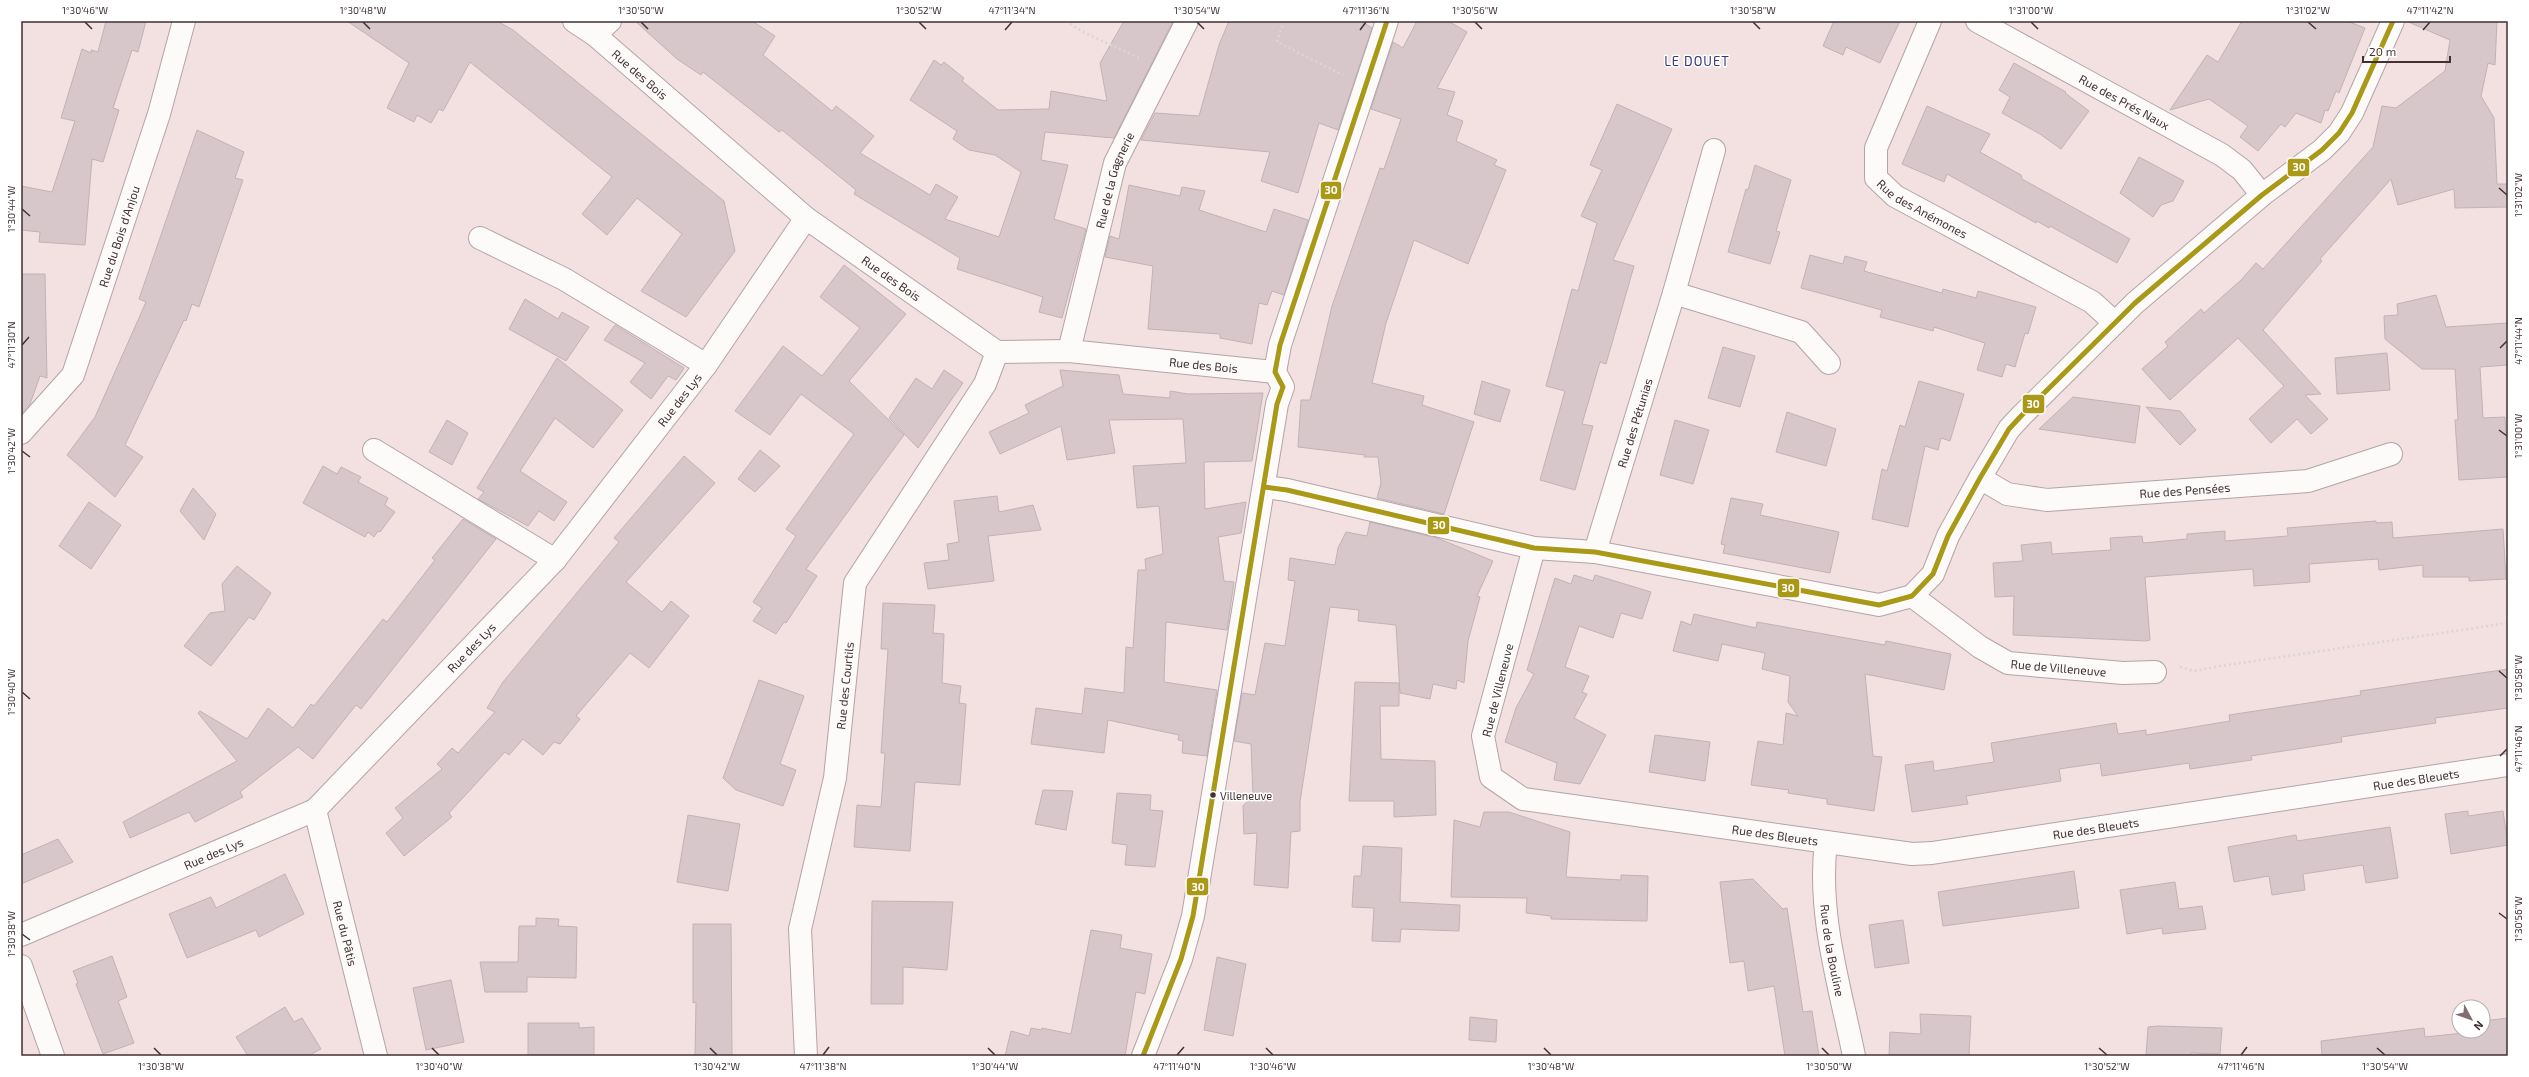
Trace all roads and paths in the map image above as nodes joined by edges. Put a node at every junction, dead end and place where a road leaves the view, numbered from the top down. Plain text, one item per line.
1 (184, 21) edge
2 (574, 21) edge
3 (1066, 21) edge
4 (1187, 21) edge
5 (1284, 21) edge
6 (1386, 21) edge
7 (1930, 21) edge
8 (1978, 21) edge
9 (2392, 21) edge
10 (602, 28) edge
11 (1162, 70) junction
12 (1365, 85) junction
13 (1714, 150) dead end
14 (2262, 195) junction
15 (806, 218) junction
16 (480, 238) dead end
17 (1674, 293) junction
18 (2114, 322) junction
19 (1069, 351) junction
20 (997, 352) junction
21 (1829, 363) dead end
22 (706, 366) junction
23 (1275, 372) junction
24 (21, 433) edge
25 (374, 450) dead end
26 (2391, 454) dead end
27 (1980, 478) junction
28 (1265, 487) junction
29 (1534, 548) junction
30 (1596, 552) junction
31 (555, 560) junction
32 (1912, 596) junction
33 (2508, 623) edge
34 (2155, 672) joint
35 (2508, 765) edge
36 (315, 810) junction
37 (1683, 822) joint
38 (1826, 842) junction
39 (21, 935) edge
40 (21, 966) edge
41 (53, 1056) edge
42 (376, 1056) edge
43 (806, 1056) edge
44 (1143, 1056) edge
45 (1854, 1056) edge

1 - 24 street, Rue du Bois d'Anjou
2 - 10 street, Rue des Bois
3 - 11 path
4 - 11 street, Rue de la Gagnerie
5 - 12 path
6 - 12 street
7 - 18 street, Rue des Anémones
8 - 14 street, Rue des Prés Naux
9 - 14 street
10 - 15 street, Rue des Bois
11 - 19 street, Rue de la Gagnerie
12 - 23 street
13 - 17 street, Rue des Pétunias
14 - 18 street
15 - 20 street, Rue des Bois
15 - 22 street, Rue des Lys
16 - 22 street
17 - 21 street
17 - 30 street, Rue des Pétunias
18 - 27 street
19 - 20 street, Rue des Bois
19 - 23 street, Rue des Bois
20 - 43 street, Rue des Courtils
22 - 31 street, Rue des Lys
23 - 28 street
25 - 31 street
26 - 27 street, Rue des Pensées
27 - 32 street
28 - 29 street
28 - 44 street
29 - 30 street
29 - 37 street, Rue de Villeneuve
30 - 32 street
31 - 36 street, Rue des Lys
32 - 34 street, Rue de Villeneuve
33 - 34 path
35 - 38 street, Rue des Bleuets
36 - 39 street, Rue des Lys
36 - 42 street, Rue du Pâtis
37 - 38 street, Rue des Bleuets
38 - 45 street, Rue de la Bouline
40 - 41 street

